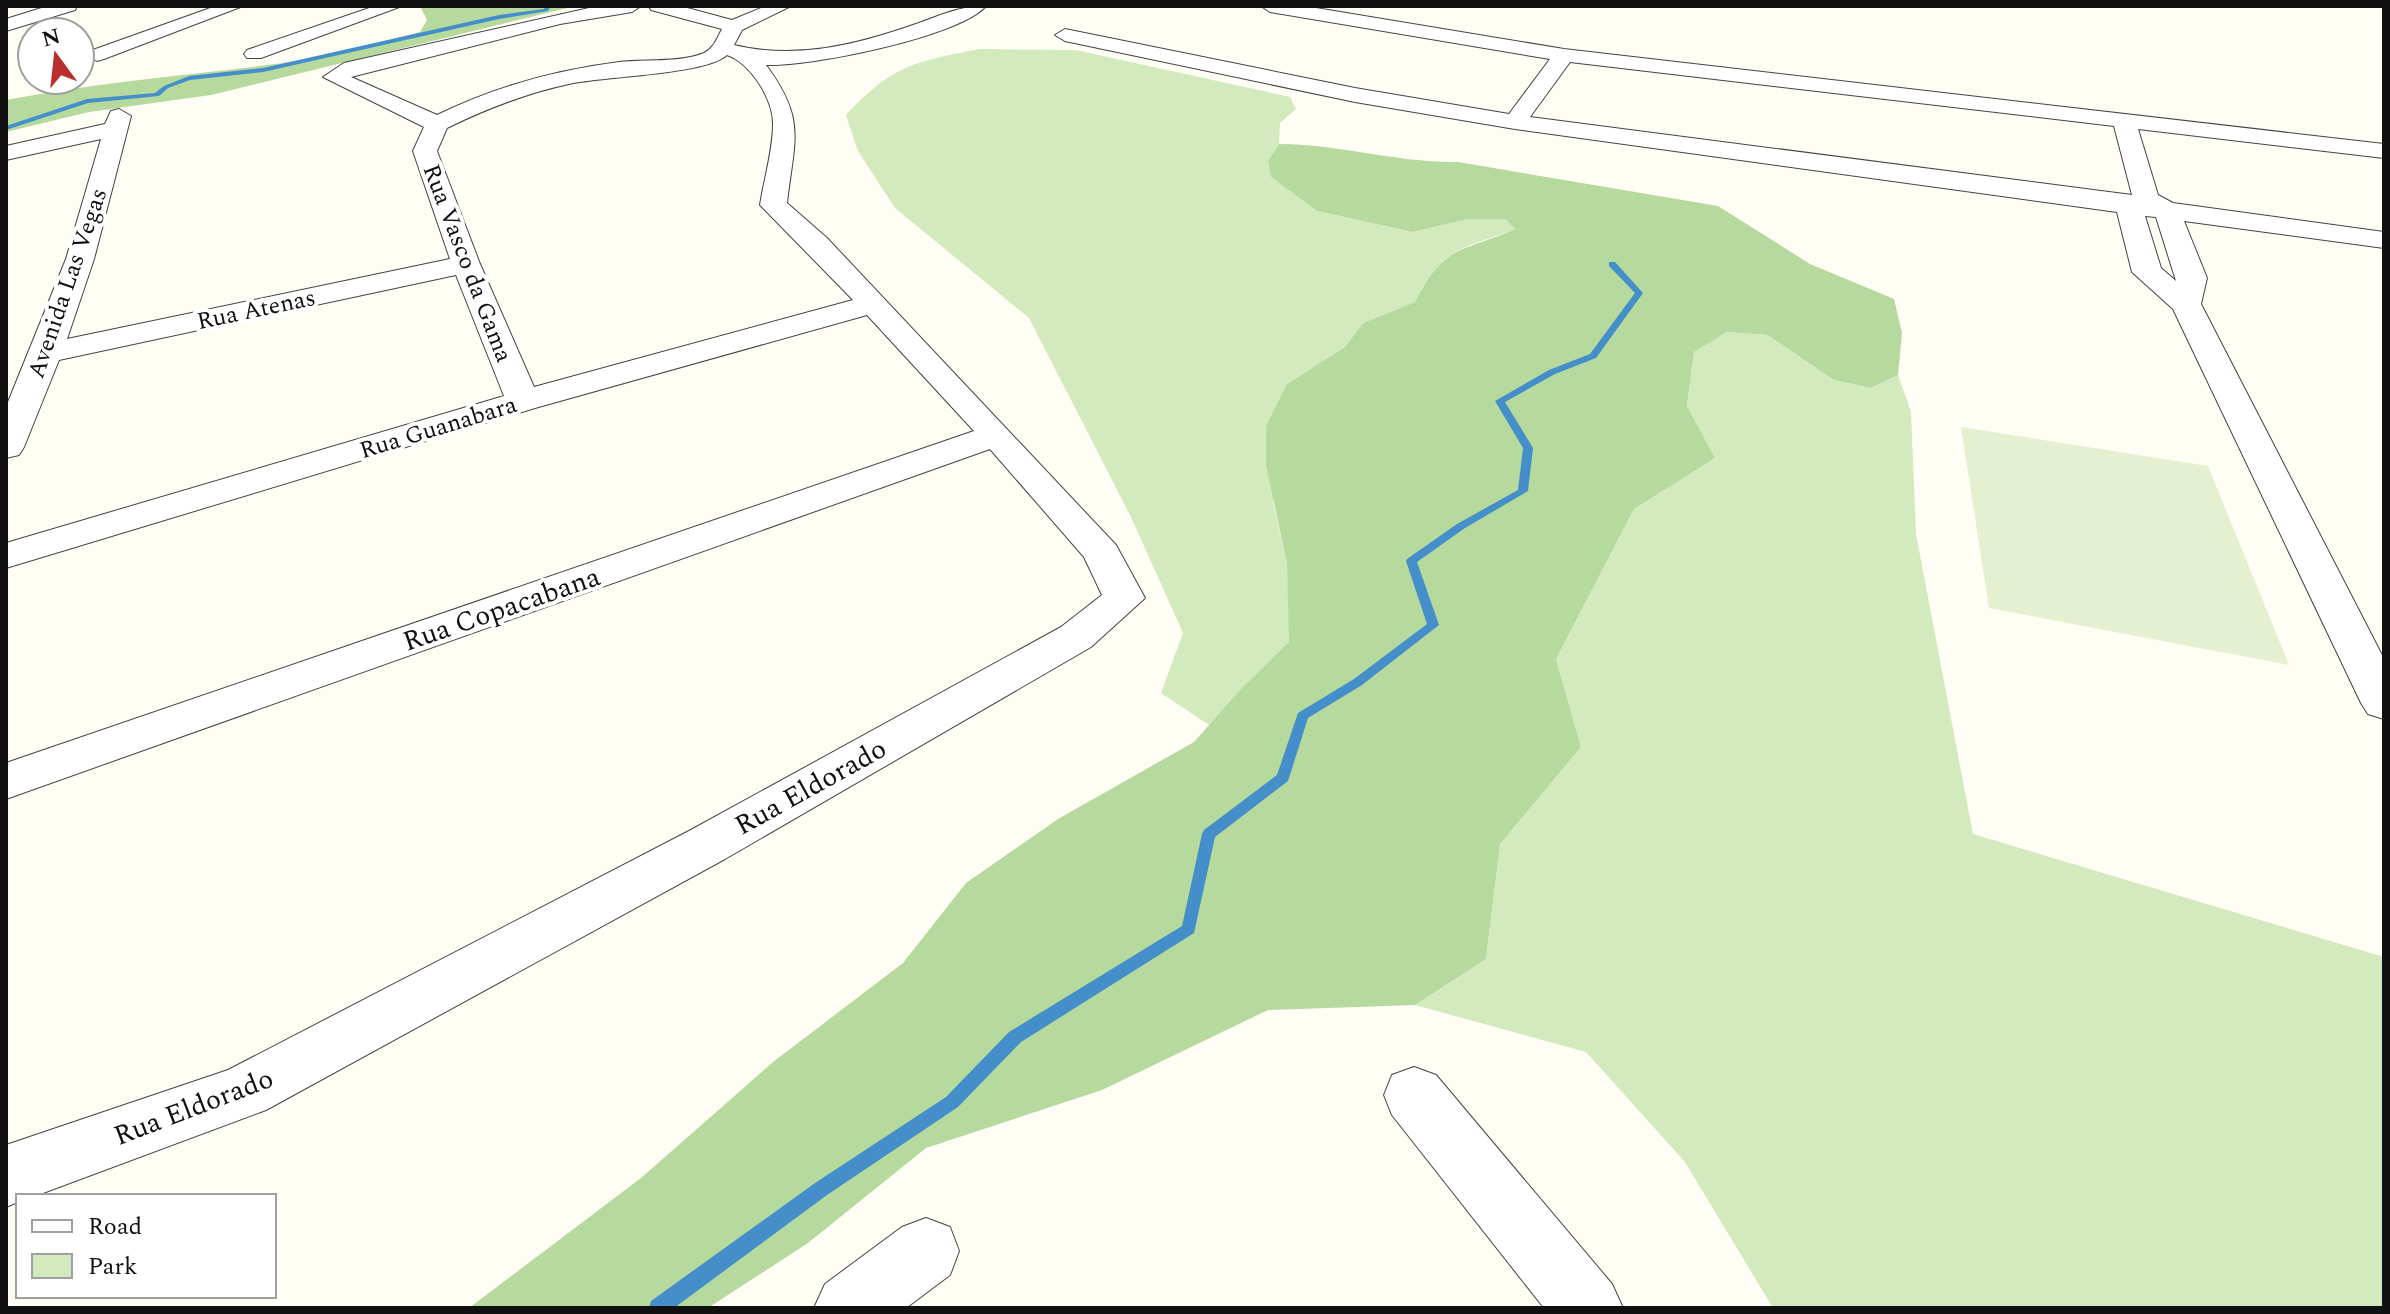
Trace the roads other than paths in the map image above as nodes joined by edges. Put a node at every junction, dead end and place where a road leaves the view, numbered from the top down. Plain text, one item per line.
1 (68, 6) edge
2 (234, 6) edge
3 (393, 6) edge
4 (632, 6) edge
5 (658, 6) edge
6 (782, 6) edge
7 (977, 6) edge
8 (1270, 6) edge
9 (6, 25) edge
10 (1065, 35) dead end
11 (730, 36) junction
12 (254, 54) dead end
13 (97, 55) dead end
14 (1564, 55) junction
15 (752, 60) junction
16 (2124, 121) junction
17 (1515, 122) junction
18 (437, 124) junction
19 (2384, 151) edge
20 (6, 153) edge
21 (2147, 205) junction
22 (2384, 240) edge
23 (466, 264) junction
24 (872, 304) junction
25 (46, 353) junction
26 (523, 401) junction
27 (997, 435) junction
28 (6, 447) edge
29 (6, 556) edge
30 (2384, 703) edge
31 (6, 781) edge
32 (1414, 1095) dead end
33 (6, 1176) edge
34 (926, 1251) dead end
35 (849, 1308) edge
36 (1588, 1308) edge

1 - 9 street
2 - 13 street
3 - 12 street
4 - 18 street, Rua Vasco da Gama
5 - 11 street
6 - 11 street, Rua Vasco da Gama
7 - 15 street
8 - 14 street
10 - 17 street
11 - 15 street
11 - 18 street, Rua Vasco da Gama
14 - 16 street
14 - 17 street
15 - 24 street, Rua Eldorado
16 - 19 street
16 - 21 street
17 - 21 street
18 - 23 street, Rua Vasco da Gama
20 - 25 street, Avenida Las Vegas
21 - 22 street
21 - 30 street
23 - 25 street, Rua Atenas
23 - 26 street, Rua Vasco da Gama
24 - 26 street, Rua Guanabara
24 - 27 street, Rua Eldorado
25 - 28 street, Avenida Las Vegas
26 - 29 street, Rua Guanabara
27 - 31 street, Rua Copacabana
27 - 33 street, Rua Eldorado
32 - 36 street
34 - 35 street

